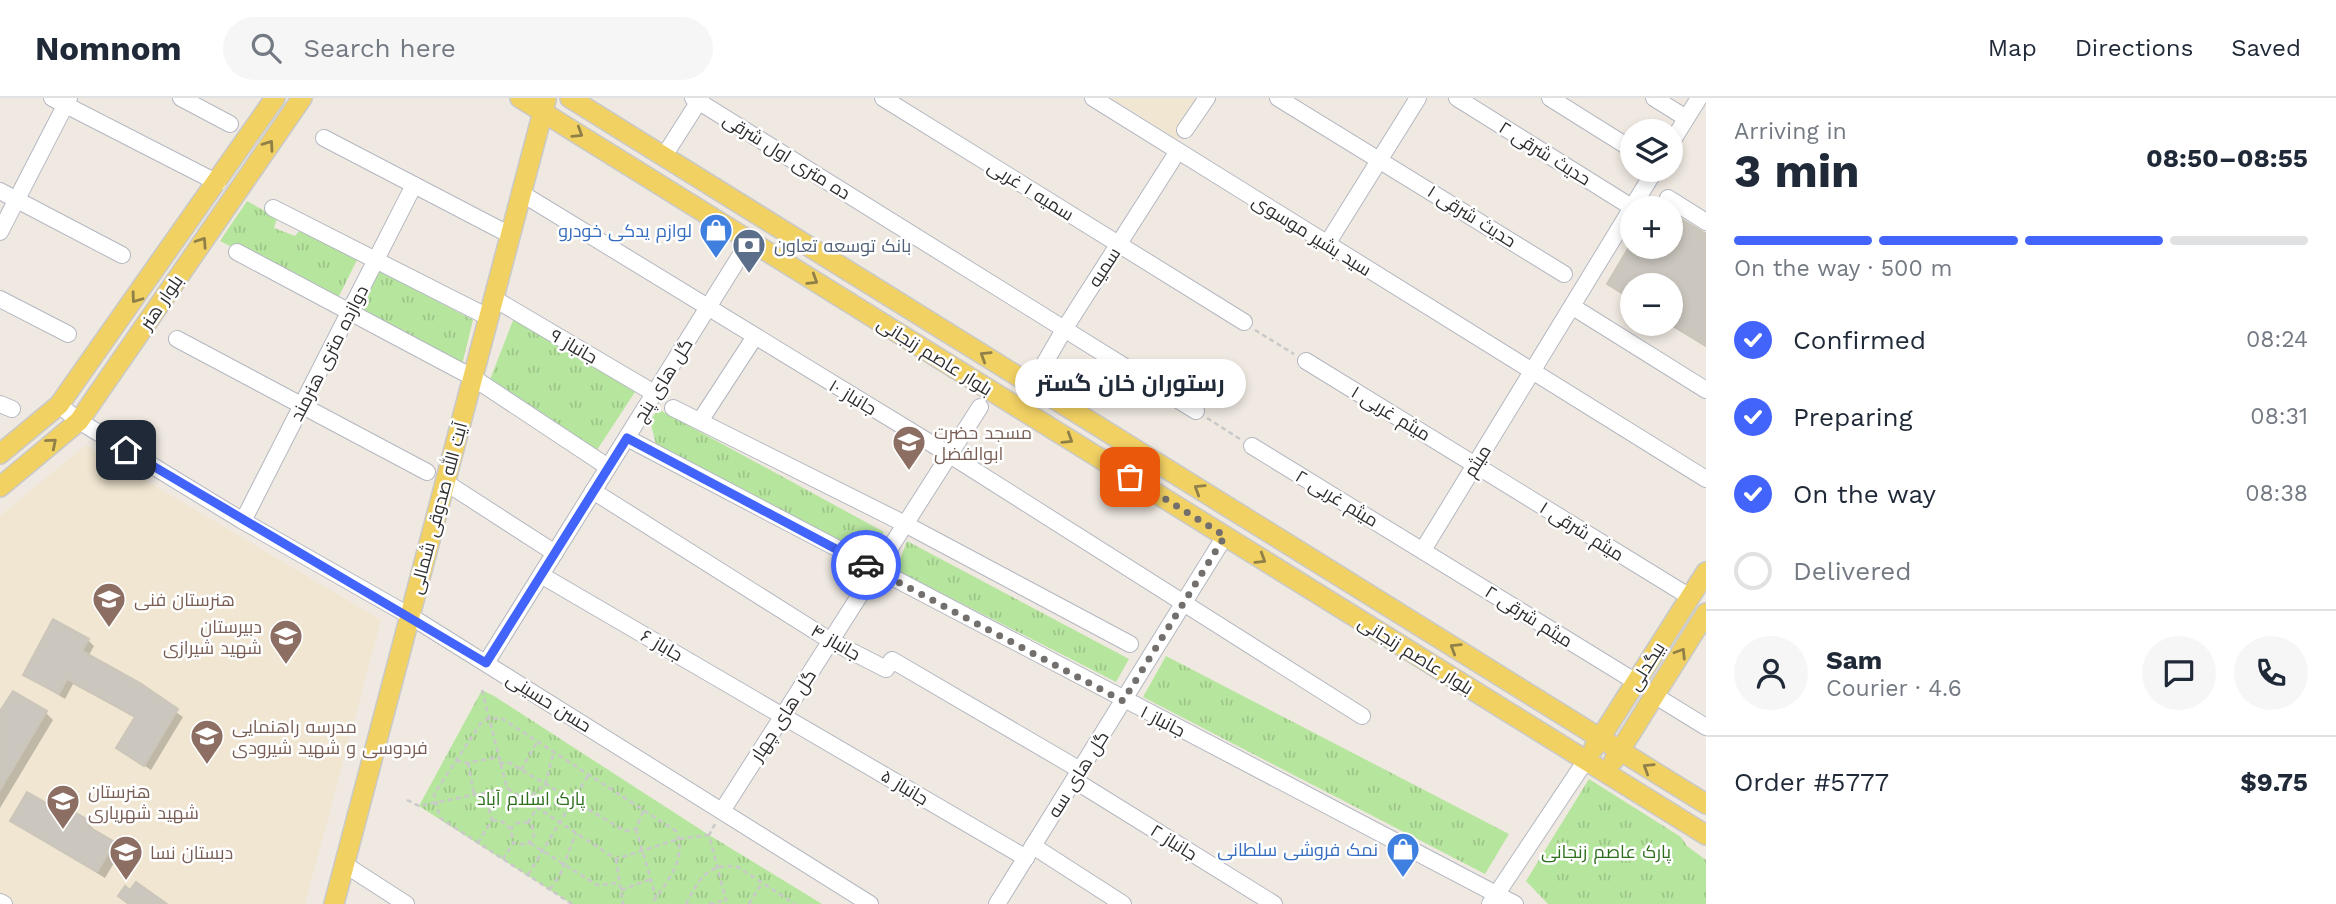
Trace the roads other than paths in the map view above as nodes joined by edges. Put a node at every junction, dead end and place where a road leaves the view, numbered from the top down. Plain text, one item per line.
1 (181, 98) edge
2 (275, 98) edge
3 (302, 98) edge
4 (520, 98) edge
5 (570, 98) edge
6 (883, 98) edge
7 (1093, 98) edge
8 (1207, 98) edge
9 (1278, 98) edge
10 (1418, 98) edge
11 (1457, 98) edge
12 (1550, 98) edge
13 (1654, 98) edge
14 (1699, 98) edge
15 (698, 99) edge
16 (62, 100) edge
17 (544, 105) edge
18 (1686, 118) junction
19 (1683, 123) edge
20 (230, 124) dead end
21 (1185, 130) dead end
22 (324, 138) dead end
23 (1620, 142) edge
24 (1178, 151) junction
25 (664, 156) junction
26 (1380, 158) junction
27 (218, 183) junction
28 (414, 185) junction
29 (0, 191) edge
30 (521, 193) junction
31 (17, 200) junction
32 (1620, 200) edge
33 (1683, 207) edge
34 (273, 208) dead end
35 (1706, 222) edge
36 (1620, 229) edge
37 (0, 232) edge
38 (510, 234) junction
39 (750, 240) junction
40 (1118, 244) junction
41 (1327, 244) junction
42 (237, 251) dead end
43 (122, 255) dead end
44 (375, 261) junction
45 (1564, 274) dead end
46 (0, 299) edge
47 (1573, 307) junction
48 (491, 308) junction
49 (707, 309) junction
50 (349, 314) junction
51 (1244, 322) road end
52 (1065, 328) junction
53 (68, 334) dead end
54 (754, 338) junction
55 (177, 339) dead end
56 (1306, 361) road end
57 (1532, 372) junction
58 (472, 377) junction
59 (1032, 385) junction
60 (1706, 390) edge
61 (654, 393) junction
62 (59, 405) junction
63 (302, 405) junction
64 (980, 407) dead end
65 (674, 408) dead end
66 (1196, 411) road end
67 (79, 421) junction
68 (700, 421) junction
69 (627, 438) junction
70 (1252, 446) road end
71 (0, 454) edge
72 (950, 454) junction
73 (1475, 464) junction
74 (608, 467) junction
75 (427, 472) dead end
76 (1706, 480) edge
77 (445, 482) junction
78 (0, 487) edge
79 (593, 491) junction
80 (243, 521) junction
81 (905, 524) junction
82 (1225, 536) junction
83 (1423, 550) junction
84 (555, 553) junction
85 (876, 570) junction
86 (1706, 572) edge
87 (541, 575) junction
88 (1690, 597) junction
89 (1184, 603) junction
90 (1706, 613) edge
91 (410, 616) junction
92 (831, 641) junction
93 (1130, 644) dead end
94 (486, 663) junction
95 (1636, 682) junction
96 (1654, 695) junction
97 (1123, 701) junction
98 (783, 715) junction
99 (1362, 716) dead end
100 (1706, 727) edge
101 (1601, 738) junction
102 (1619, 750) junction
103 (1586, 760) junction
104 (1606, 773) junction
105 (1077, 775) junction
106 (1706, 804) edge
107 (722, 811) junction
108 (1706, 835) edge
109 (1029, 852) junction
110 (344, 864) junction
111 (1493, 899) edge
112 (334, 904) edge
113 (406, 904) edge
114 (870, 904) edge
115 (997, 904) edge
116 (1123, 904) edge
117 (1274, 904) edge
118 (1515, 904) edge

1 - 20 street
2 - 27 main road, بلوار هنر
67 -> 3 main road, بلوار هنر
4 - 17 main road, بلوار عاصم زنجانی
5 - 25 main road, بلوار عاصم زنجانی
6 - 40 street, سمیه ۱ غربی
7 - 24 street, سید بشیر موسوی
8 - 21 street
9 - 26 street, حدیث شرقی ۱
10 - 26 street
11 - 32 street, حدیث شرقی ۲
12 - 23 street
13 - 18 street
14 - 18 street
15 - 25 street
15 - 52 street, ده متری اول شرقی
16 - 27 street
16 - 31 street
17 - 30 main road, آیت الله صدوقی شمالی
17 -> 39 main road, بلوار عاصم زنجانی
18 - 19 street
22 - 28 street
24 - 40 street, سمیه
24 - 41 street, سید بشیر موسوی
59 -> 25 main road, بلوار عاصم زنجانی
26 - 41 street
26 - 45 street, حدیث شرقی ۱
27 -> 62 main road, بلوار هنر
28 - 38 street
28 - 44 street, دوازده متری هنرمند
29 - 31 street
30 - 38 main road, آیت الله صدوقی شمالی
30 - 49 street, جانباز ۱۰
31 - 37 street
31 - 43 street
33 - 35 street
34 - 44 street, جانباز ۹
36 - 47 street
38 - 48 main road, آیت الله صدوقی شمالی
39 - 49 street, گل های پنج
39 -> 82 main road, بلوار عاصم زنجانی
40 - 51 street, سمیه ۱ غربی
40 - 52 street, سمیه
41 - 57 street, سید بشیر موسوی
42 - 50 street
44 - 48 street, جانباز ۹
44 - 50 street, دوازده متری هنرمند
46 - 53 street
47 - 57 street
47 - 60 street
48 - 58 main road, آیت الله صدوقی شمالی
48 - 61 street, جانباز ۹
49 - 54 street, جانباز ۱۰
49 - 61 street, گل های پنج
50 - 58 street
50 - 63 street, دوازده متری هنرمند
52 - 59 street, سمیه
52 - 66 street, ده متری اول شرقی
54 - 68 street
54 - 72 street, جانباز ۱۰
55 - 63 street
56 - 73 street, میثم غربی ۱
57 - 73 street, میثم
57 - 76 street, سید بشیر موسوی
58 - 74 street
58 - 77 main road, آیت الله صدوقی شمالی
101 -> 59 main road, بلوار عاصم زنجانی
61 - 69 street, گل های پنج
62 - 67 street, حسن حسینی
62 - 71 main road, بلوار هنر
63 - 75 street
63 - 80 street, دوازده متری هنرمند
64 - 72 street, گل های چهار
65 - 68 street
78 -> 67 main road, بلوار هنر
67 - 80 street, حسن حسینی
68 - 81 street
69 - 74 street, گل های پنج
69 - 85 street, جانباز ۱
70 - 83 street, میثم غربی ۲
72 - 81 street, گل های چهار
72 - 89 street, جانباز ۱۰
73 - 83 street, میثم
73 - 88 street, میثم شرقی ۱
74 - 79 street, گل های پنج
77 - 84 street
77 - 91 main road, آیت الله صدوقی شمالی
79 - 84 street, گل های پنج
79 - 92 street, جانباز ۴
80 - 91 street, حسن حسینی
81 - 85 street, گل های چهار
81 - 93 street
82 - 89 street, گل های سه
82 -> 103 main road, بلوار عاصم زنجانی
83 - 95 street, میثم شرقی ۲
84 - 87 street, گل های پنج
85 - 92 street, گل های چهار
85 - 97 street, جانباز ۱
86 - 88 main road, بیگدلی
87 - 94 street, گل های پنج
87 - 98 street, جاباز ۶
88 - 95 main road, بیگدلی
89 - 97 street, گل های سه
89 - 99 street, جانباز ۱۰
96 -> 90 main road, بیگدلی
91 - 94 street, حسن حسینی
91 - 110 main road, آیت الله صدوقی شمالی
92 - 98 street, گل های چهار
92 - 105 street, جانباز ۴
94 - 107 street, حسن حسینی
95 - 101 main road, بیگدلی
96 - 100 street
96 - 102 main road, بیگدلی
97 - 105 street, گل های سه
97 - 111 street, جانباز ۱
98 - 107 street, گل های چهار
98 - 109 street, جانباز ۵
101 - 102 main road, بلوار عاصم زنجانی
101 - 103 main road, بیگدلی
102 - 104 main road, بیگدلی
106 -> 102 main road, بلوار عاصم زنجانی
103 - 104 main road, بلوار عاصم زنجانی
103 - 111 street
104 - 108 main road, بلوار عاصم زنجانی
105 - 109 street, گل های سه
105 - 117 street, جانباز ۲
107 - 114 street, حسن حسینی
109 - 115 street, گل های سه
109 - 116 street, جانباز ۵
110 - 112 main road, آیت الله صدوقی شمالی
110 - 113 street
111 - 118 street, جانباز ۱

